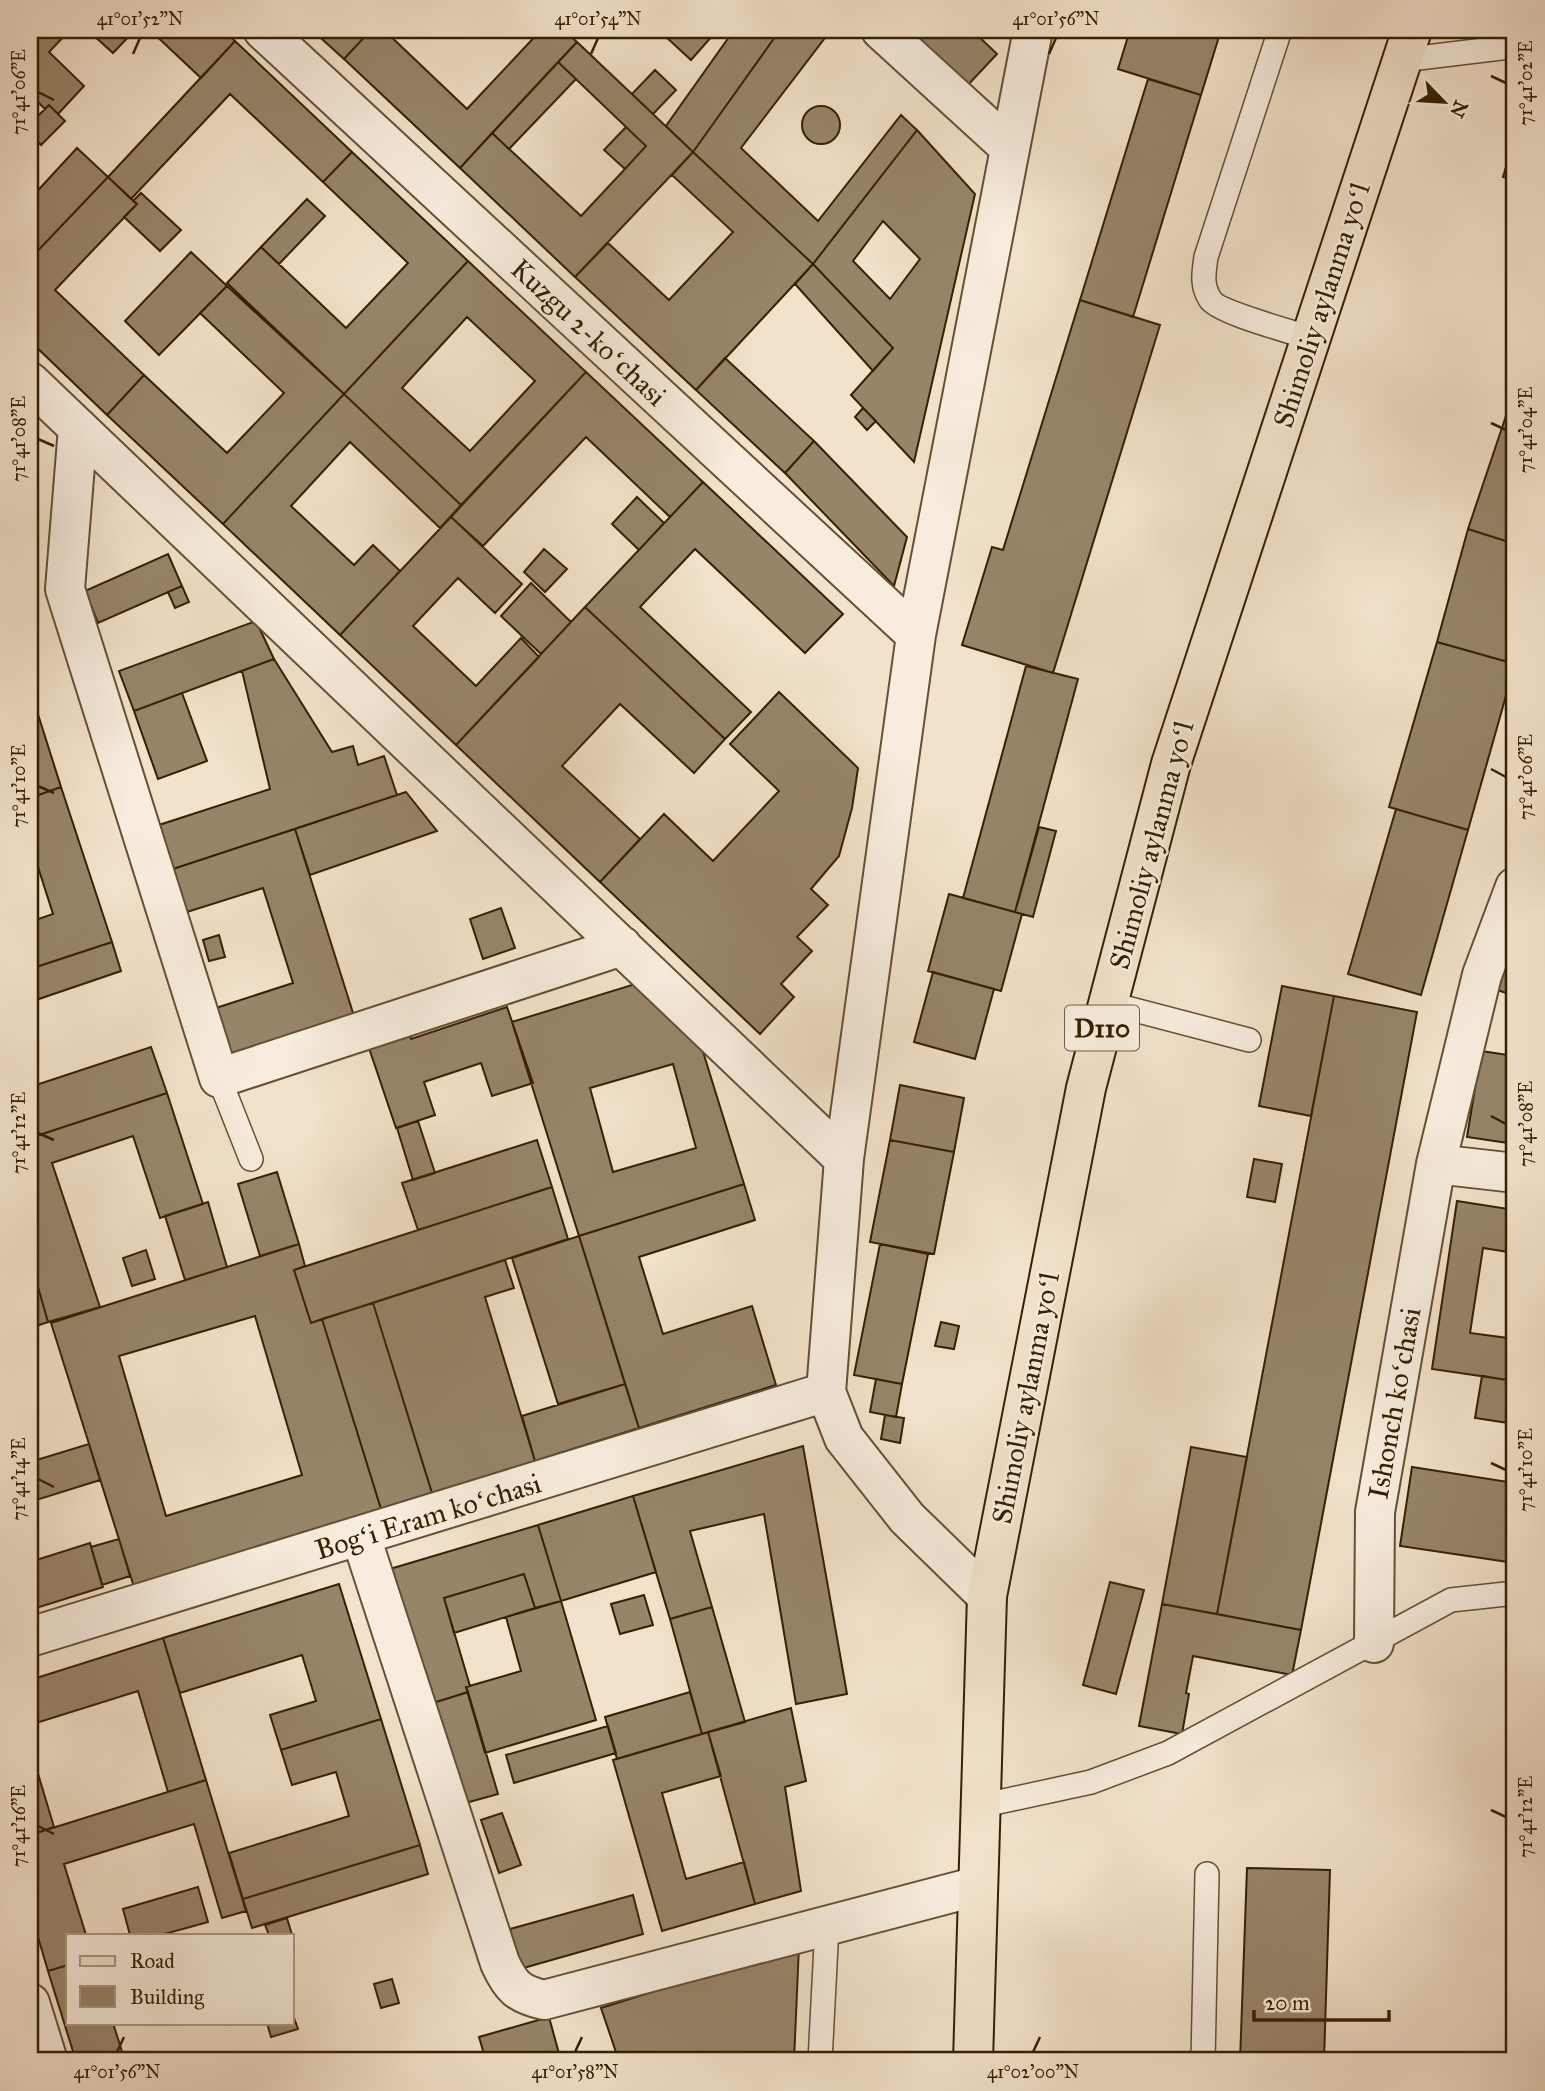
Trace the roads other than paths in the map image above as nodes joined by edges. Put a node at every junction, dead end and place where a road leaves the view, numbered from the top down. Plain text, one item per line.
1 (262, 30) edge
2 (881, 30) edge
3 (1032, 30) edge
4 (1280, 30) edge
5 (1515, 43) edge
6 (1407, 45) edge
7 (1010, 148) junction
8 (1310, 338) junction
9 (30, 382) edge
10 (78, 428) junction
11 (916, 635) junction
12 (1515, 887) edge
13 (622, 946) junction
14 (1108, 1003) junction
15 (1250, 1040) dead end
16 (219, 1078) junction
17 (251, 1159) dead end
18 (844, 1159) junction
19 (1436, 1164) junction
20 (1515, 1173) edge
21 (826, 1392) junction
22 (361, 1537) junction
23 (1515, 1593) edge
24 (987, 1596) junction
25 (30, 1637) edge
26 (1374, 1643) junction
27 (981, 1805) junction
28 (1207, 1874) dead end
29 (978, 1886) junction
30 (827, 1926) junction
31 (30, 2003) edge
32 (48, 2061) edge
33 (820, 2061) edge
34 (973, 2061) edge
35 (1203, 2061) edge

1 - 11 street, Kuzgu 2-koʻchasi
2 - 7 street
3 - 7 street
4 - 8 lane
5 - 6 lane
6 - 8 main road, Shimoliy aylanma yoʻl / D110
7 - 11 street
8 - 14 main road, Shimoliy aylanma yoʻl / D110
9 - 10 street
10 - 13 street
10 - 16 street
11 - 18 street
12 - 19 street, Ishonch koʻchasi
13 - 16 street
13 - 18 street
14 - 15 lane
14 - 24 main road, Shimoliy aylanma yoʻl / D110
16 - 17 lane
18 - 21 street
19 - 20 street
19 - 26 street, Ishonch koʻchasi
21 - 22 street, Bogʻi Eram koʻchasi
21 - 24 street
22 - 25 street, Bogʻi Eram koʻchasi
22 - 30 street
23 - 26 lane
24 - 27 main road, Shimoliy aylanma yoʻl / D110
26 - 27 lane
27 - 29 main road, Shimoliy aylanma yoʻl / D110
28 - 35 lane
29 - 30 street
29 - 34 main road, Shimoliy aylanma yoʻl / D110
30 - 33 lane
31 - 32 street

